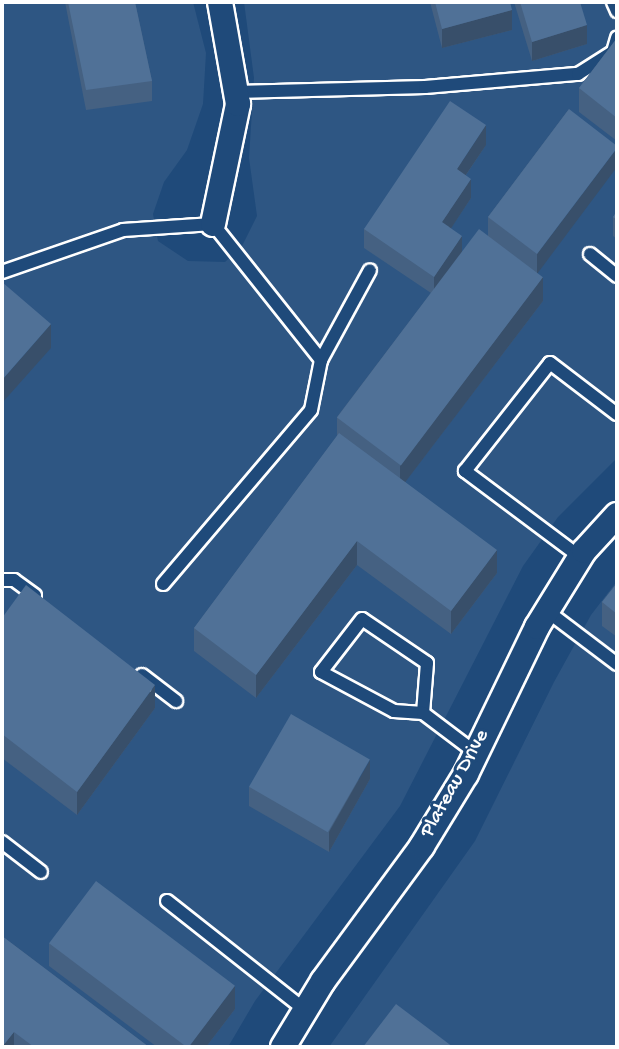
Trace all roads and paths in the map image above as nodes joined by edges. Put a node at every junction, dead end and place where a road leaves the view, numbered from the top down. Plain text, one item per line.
1 (220, 2) edge
2 (613, 2) edge
3 (617, 11) edge
4 (617, 38) edge
5 (236, 92) junction
6 (213, 224) junction
7 (590, 254) dead end
8 (370, 270) dead end
9 (2, 272) edge
10 (617, 276) edge
11 (321, 360) junction
12 (617, 414) edge
13 (617, 515) edge
14 (580, 557) junction
15 (2, 580) edge
16 (163, 584) dead end
17 (47, 604) edge
18 (547, 611) junction
19 (617, 664) edge
20 (133, 669) edge
21 (176, 701) dead end
22 (423, 713) junction
23 (476, 754) junction
24 (2, 842) edge
25 (41, 872) dead end
26 (167, 901) dead end
27 (305, 1010) junction
28 (283, 1047) edge

1 - 5 street
2 - 3 lane
4 - 5 lane
5 - 6 street
6 - 9 lane
6 - 11 lane
7 - 10 lane
8 - 11 lane
11 - 16 lane
12 - 14 lane
13 - 14 street, Plateau Drive
14 - 18 street, Plateau Drive
15 - 17 lane
18 - 19 lane
18 - 23 street, Plateau Drive
20 - 21 lane
22 - 22 lane
22 - 23 lane
23 - 27 street, Plateau Drive
24 - 25 lane
26 - 27 lane
27 - 28 street, Plateau Drive

